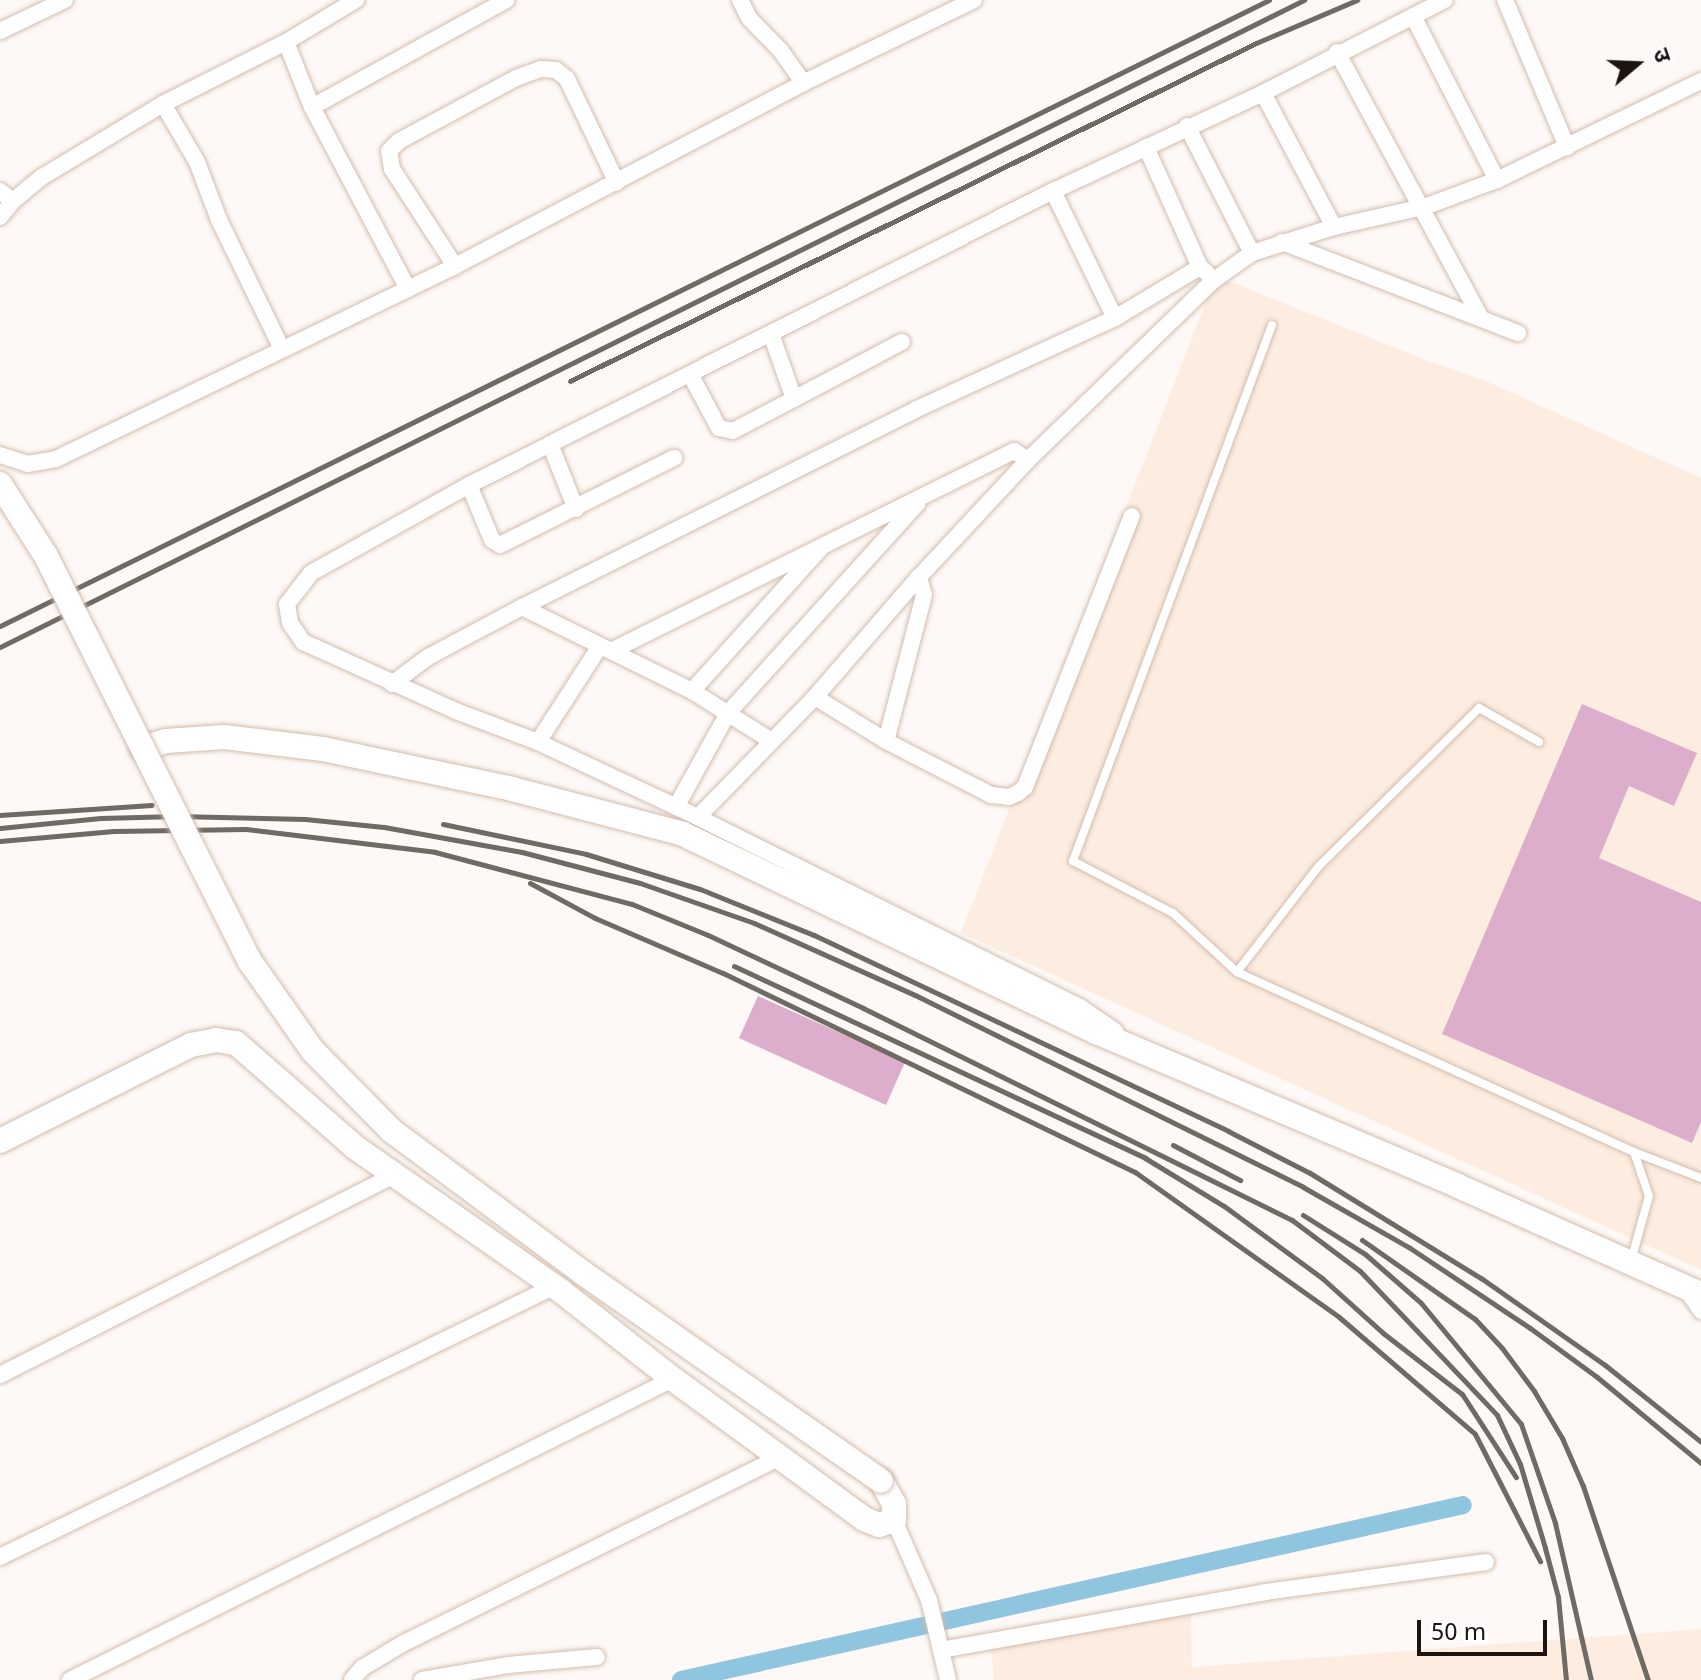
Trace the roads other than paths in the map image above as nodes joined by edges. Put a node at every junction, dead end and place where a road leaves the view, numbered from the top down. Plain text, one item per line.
1 (65, 0) edge
2 (356, 0) edge
3 (507, 0) edge
4 (740, 0) edge
5 (974, 0) edge
6 (1445, 0) edge
7 (1505, 0) edge
8 (1413, 16) junction
9 (0, 31) edge
10 (286, 42) junction
11 (1337, 52) junction
12 (1701, 81) edge
13 (803, 83) junction
14 (1263, 93) junction
15 (163, 104) junction
16 (312, 107) junction
17 (1187, 126) junction
18 (1146, 147) junction
19 (1567, 147) junction
20 (1497, 180) junction
21 (617, 183) junction
22 (1053, 191) junction
23 (6, 196) edge
24 (1420, 206) junction
25 (0, 217) edge
26 (1334, 227) junction
27 (1282, 242) junction
28 (1252, 253) junction
29 (455, 266) junction
30 (1200, 267) junction
31 (1214, 280) junction
32 (408, 289) junction
33 (1480, 316) junction
34 (1115, 318) junction
35 (1272, 325) dead end
36 (1518, 333) dead end
37 (771, 334) junction
38 (902, 342) dead end
39 (282, 349) junction
40 (690, 374) junction
41 (794, 399) junction
42 (550, 444) junction
43 (0, 455) edge
44 (674, 458) dead end
45 (1028, 460) junction
46 (0, 484) edge
47 (469, 485) junction
48 (925, 494) junction
49 (576, 509) junction
50 (1132, 516) dead end
51 (823, 546) junction
52 (919, 577) junction
53 (522, 607) junction
54 (605, 649) junction
55 (392, 684) junction
56 (692, 691) junction
57 (815, 697) junction
58 (728, 713) junction
59 (770, 740) junction
60 (886, 741) junction
61 (538, 742) junction
62 (1539, 742) dead end
63 (142, 748) junction
64 (676, 807) junction
65 (698, 817) junction
66 (1237, 972) junction
67 (1149, 1055) junction
68 (0, 1141) edge
69 (1634, 1152) junction
70 (395, 1175) junction
71 (1701, 1178) edge
72 (1630, 1262) junction
73 (555, 1286) junction
74 (1695, 1289) edge
75 (1701, 1311) edge
76 (0, 1375) edge
77 (673, 1379) junction
78 (781, 1457) junction
79 (894, 1520) junction
80 (0, 1557) edge
81 (1486, 1562) dead end
82 (940, 1642) junction
83 (597, 1657) dead end
84 (70, 1680) edge
85 (352, 1680) edge
86 (422, 1680) edge
87 (948, 1680) edge

1 - 9 street
2 - 10 street
3 - 16 street
4 - 13 street
5 - 13 street
6 - 8 street
7 - 19 street
8 - 11 street
8 - 20 street
10 - 15 street
10 - 16 street
11 - 14 street
11 - 24 street
12 - 19 street
13 - 21 street
14 - 17 street
14 - 26 street
15 - 23 street
15 - 39 street
16 - 32 street
17 - 18 street
17 - 28 street
18 - 22 street
18 - 30 street
19 - 20 street
20 - 24 street
21 - 29 street
21 - 29 street
22 - 34 street
22 - 37 street
23 - 25 street
24 - 26 street
24 - 33 street
26 - 27 street
27 - 28 street
27 - 33 street
28 - 31 street
29 - 32 street
30 - 31 street
30 - 34 street
31 - 45 street
32 - 39 street
33 - 36 street
34 - 53 street
35 - 66 lane
37 - 40 street
37 - 41 street
38 - 41 street
39 - 43 street
40 - 41 street
40 - 42 street
42 - 47 street
42 - 49 street
44 - 49 street
45 - 48 street
45 - 52 street
46 - 63 street, bridge
47 - 49 street
47 - 55 street
48 - 51 street
48 - 58 street
50 - 60 street
51 - 54 street
51 - 56 street
52 - 57 street
52 - 60 street
53 - 54 street
53 - 55 street
54 - 56 street
54 - 61 street
55 - 61 street
56 - 58 street
57 - 59 street
57 - 60 street
58 - 59 street
58 - 64 street
59 - 65 street
61 - 64 street
62 - 66 lane
63 - 67 street
63 - 79 street, bridge
64 - 65 street
65 - 67 street
66 - 69 lane
67 - 72 street
68 - 70 street
69 - 71 lane
69 - 72 lane
70 - 73 street
70 - 76 street
72 - 74 street
73 - 77 street
73 - 80 street
74 - 75 street
77 - 78 street
77 - 84 street
78 - 79 street
78 - 85 street
79 - 82 street
81 - 82 street
82 - 87 street
83 - 86 street

